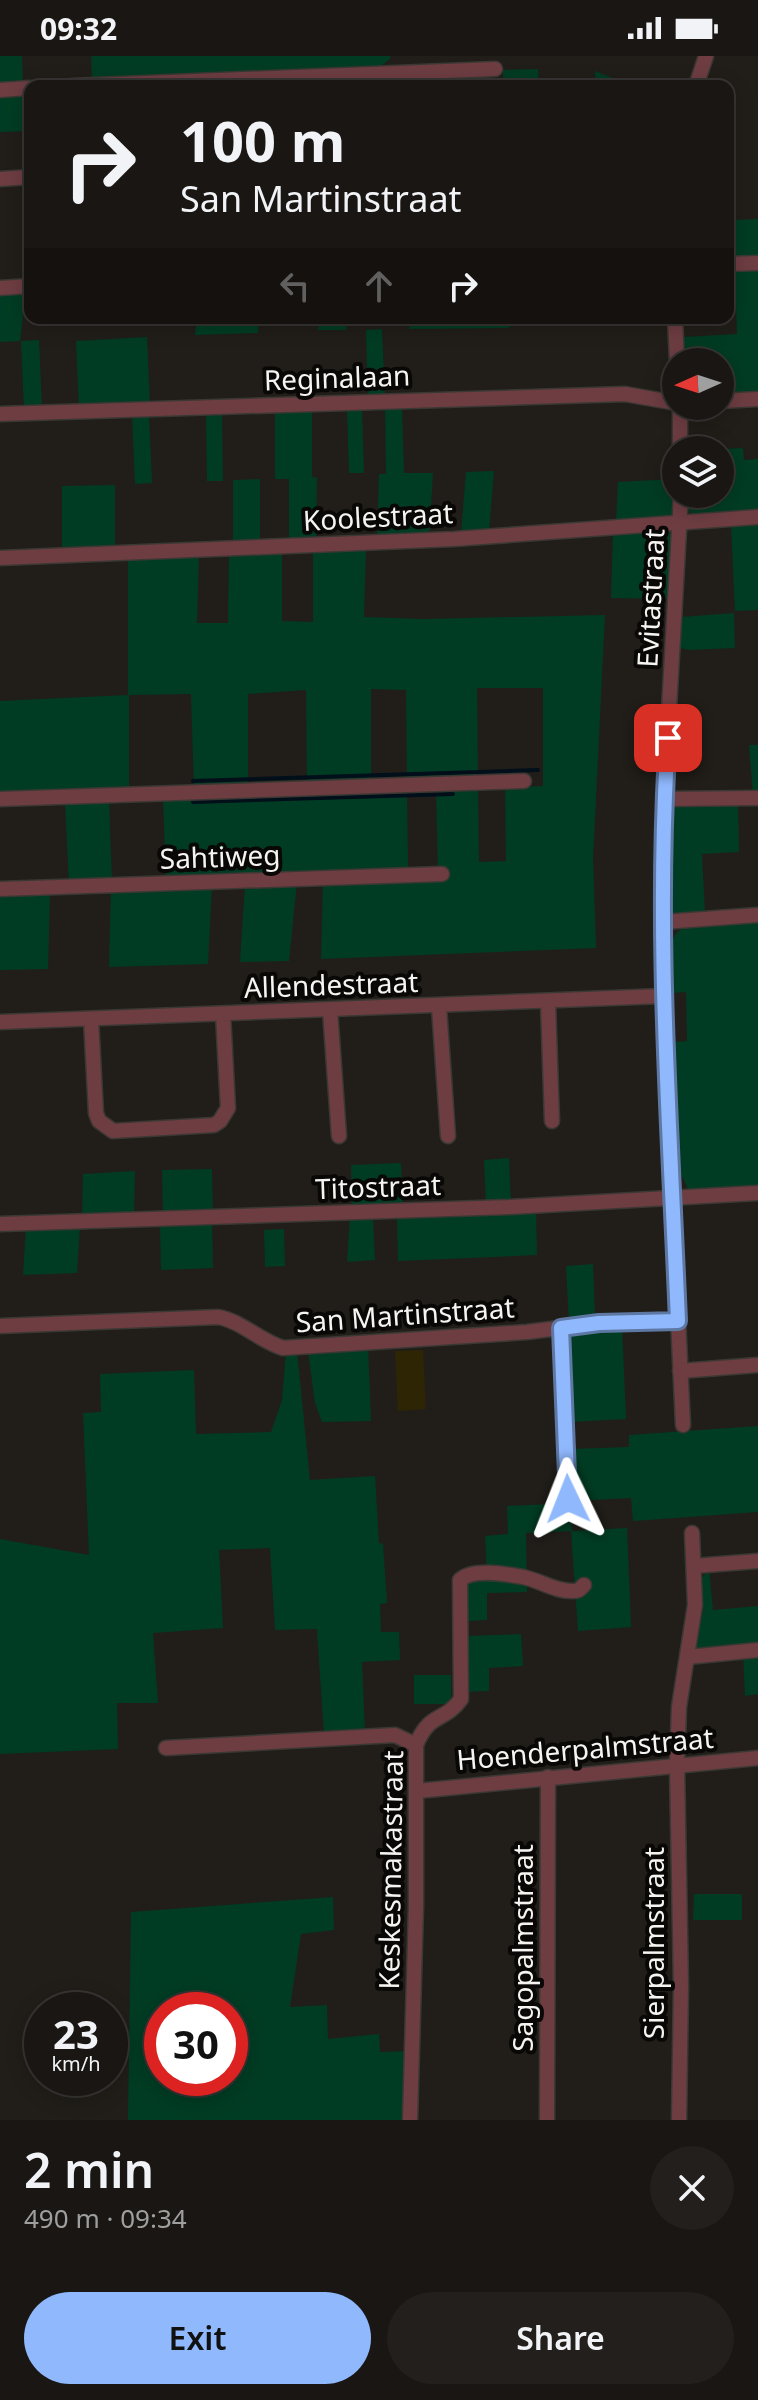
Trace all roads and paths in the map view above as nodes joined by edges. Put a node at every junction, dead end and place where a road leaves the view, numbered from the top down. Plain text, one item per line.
1 (706, 56) edge
2 (394, 64) edge
3 (495, 69) dead end
4 (160, 80) edge
5 (698, 80) edge
6 (24, 88) edge
7 (0, 90) edge
8 (24, 177) edge
9 (0, 179) edge
10 (758, 263) edge
11 (734, 264) edge
12 (24, 286) edge
13 (0, 288) edge
14 (675, 324) edge
15 (676, 348) edge
16 (758, 399) edge
17 (734, 400) edge
18 (662, 402) edge
19 (0, 414) edge
20 (681, 508) edge
21 (758, 517) edge
22 (681, 524) junction
23 (0, 558) edge
24 (524, 781) dead end
25 (758, 798) edge
26 (0, 799) edge
27 (664, 799) junction
28 (442, 874) dead end
29 (0, 889) edge
30 (758, 915) edge
31 (663, 922) junction
32 (663, 996) junction
33 (548, 1002) junction
34 (439, 1007) junction
35 (330, 1010) junction
36 (223, 1014) junction
37 (91, 1019) junction
38 (0, 1022) edge
39 (552, 1121) dead end
40 (339, 1136) dead end
41 (448, 1136) dead end
42 (758, 1193) edge
43 (673, 1198) junction
44 (0, 1224) edge
45 (678, 1321) junction
46 (0, 1326) edge
47 (561, 1328) junction
48 (758, 1365) edge
49 (680, 1371) junction
50 (683, 1425) dead end
51 (568, 1499) dead end
52 (692, 1533) dead end
53 (758, 1561) edge
54 (694, 1566) junction
55 (584, 1585) dead end
56 (758, 1650) edge
57 (688, 1657) junction
58 (416, 1745) junction
59 (166, 1748) dead end
60 (758, 1758) edge
61 (677, 1765) junction
62 (548, 1777) junction
63 (417, 1791) junction
64 (410, 2120) edge
65 (547, 2120) edge
66 (679, 2120) edge

1 - 5 street
2 - 3 street
2 - 4 street
6 - 7 street
8 - 9 street
10 - 11 street
12 - 13 street
14 - 15 street
16 - 17 street
18 - 19 street, Reginalaan
20 - 22 street, Evitastraat
21 - 22 street, Koolestraat
22 - 23 street, Koolestraat
22 - 27 street, Evitastraat
24 - 26 street
25 - 27 street
27 - 31 street, Evitastraat
28 - 29 street, Sahtiweg
30 - 31 street
31 - 32 street, Evitastraat
32 - 33 street, Allendestraat
32 - 43 street, Evitastraat
33 - 34 street, Allendestraat
33 - 39 street
34 - 35 street, Allendestraat
34 - 41 street
35 - 36 street, Allendestraat
35 - 40 street
36 - 37 street, Allendestraat
36 - 37 street
37 - 38 street, Allendestraat
42 - 43 street, Titostraat
43 - 44 street, Titostraat
43 - 45 street, Evitastraat
45 - 47 street, San Martinstraat
45 - 49 street, Evitastraat
46 - 47 street, San Martinstraat
47 - 51 street
48 - 49 street
49 - 50 street, Evitastraat
52 - 54 street, Sierpalmstraat
53 - 54 street
54 - 57 street, Sierpalmstraat
55 - 58 street, Keskesmakastraat
56 - 57 street
57 - 61 street, Sierpalmstraat
58 - 59 street
58 - 63 street, Keskesmakastraat
60 - 61 street, Hoenderpalmstraat
61 - 62 street, Hoenderpalmstraat
61 - 66 street, Sierpalmstraat
62 - 63 street, Hoenderpalmstraat
62 - 65 street, Sagopalmstraat
63 - 64 street, Keskesmakastraat

